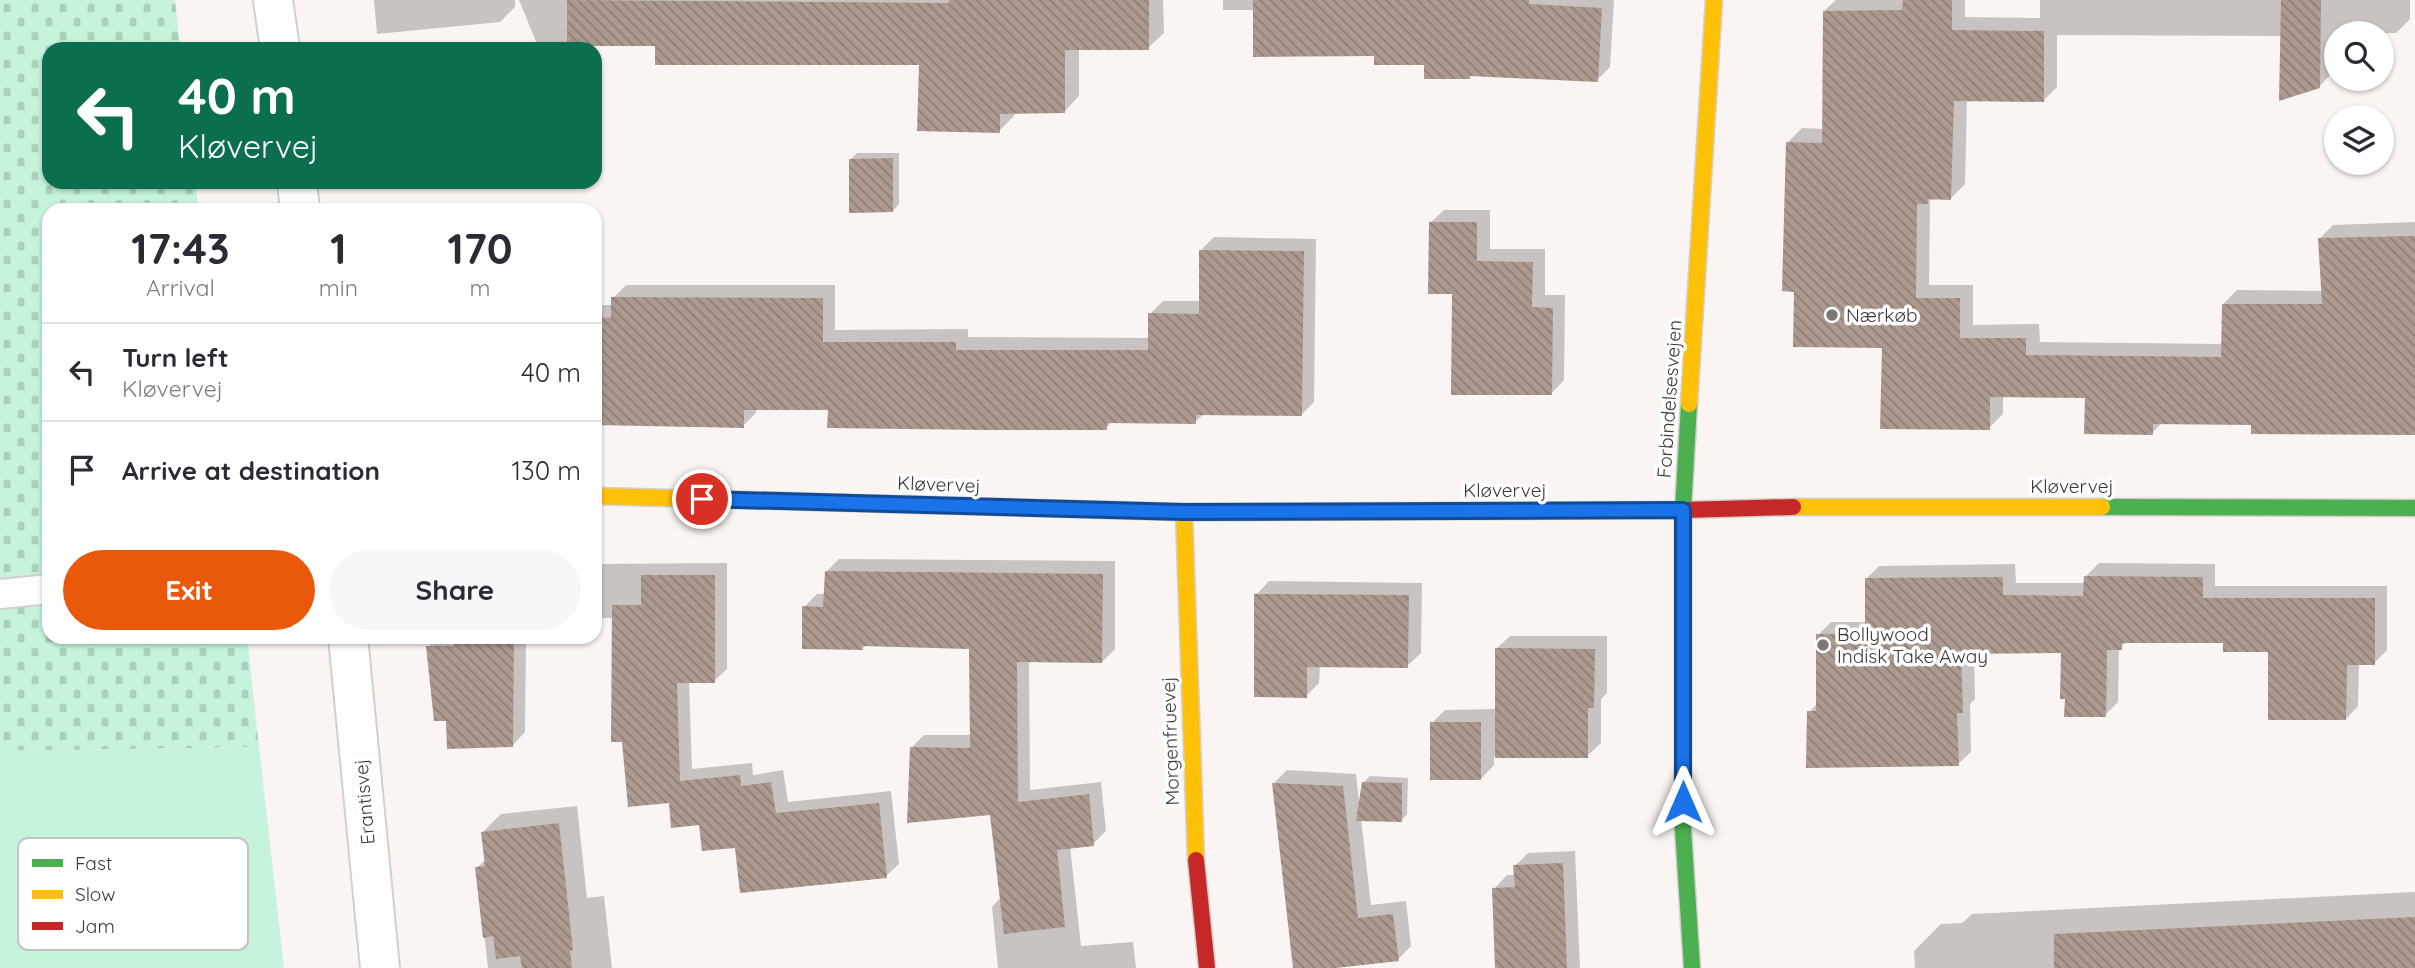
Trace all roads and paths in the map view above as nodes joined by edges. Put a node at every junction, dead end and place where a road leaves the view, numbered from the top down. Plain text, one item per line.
1 (274, 0) edge
2 (1714, 0) edge
3 (279, 42) edge
4 (602, 496) edge
5 (2415, 508) edge
6 (1683, 510) junction
7 (1184, 512) junction
8 (42, 590) edge
9 (0, 594) edge
10 (349, 644) edge
11 (380, 968) edge
12 (1208, 968) edge
13 (1692, 968) edge

1 - 3 street
2 - 6 street, Forbindelsesvejen
4 - 7 street, Kløvervej
5 - 6 street, Kløvervej
6 - 7 street, Kløvervej
6 - 13 street, Forbindelsesvejen
7 - 12 street, Morgenfruevej
8 - 9 lane
10 - 11 street, Erantisvej

